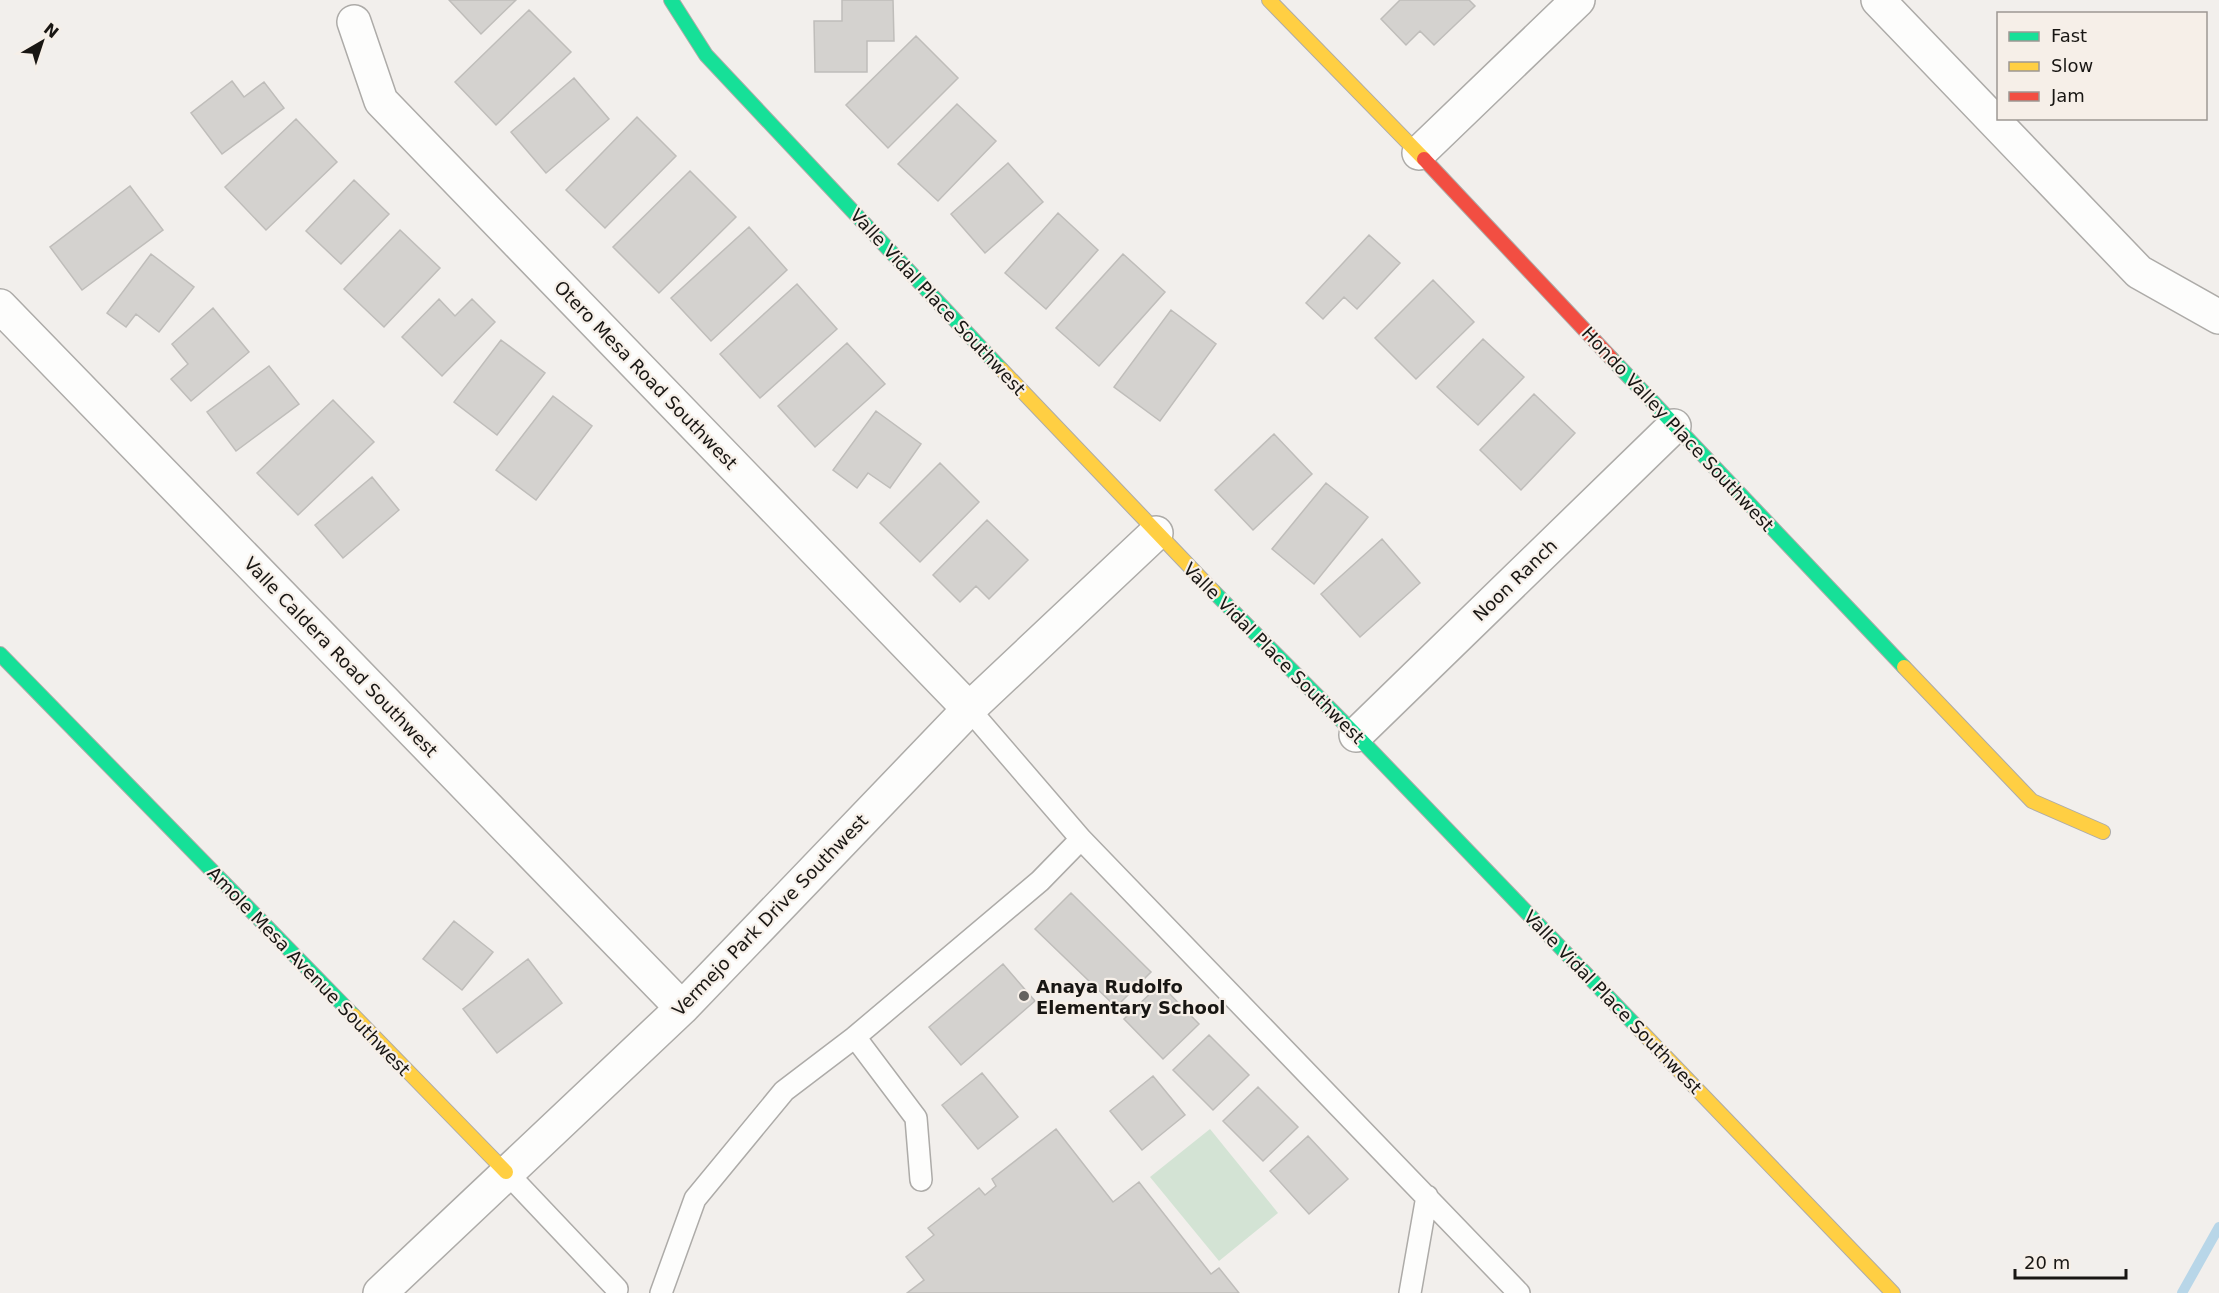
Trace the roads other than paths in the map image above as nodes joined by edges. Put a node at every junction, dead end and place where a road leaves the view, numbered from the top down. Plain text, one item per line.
1 (671, 0) edge
2 (1269, 0) edge
3 (1578, 0) edge
4 (1878, 0) edge
5 (354, 22) dead end
6 (1419, 153) junction
7 (0, 306) edge
8 (2219, 317) edge
9 (1674, 426) junction
10 (1156, 533) junction
11 (0, 654) edge
12 (969, 709) junction
13 (1356, 735) junction
14 (2103, 832) dead end
15 (1081, 839) junction
16 (682, 1008) junction
17 (855, 1037) junction
18 (506, 1172) junction
19 (921, 1180) dead end
20 (1427, 1196) junction
21 (621, 1292) edge
22 (380, 1293) edge
23 (661, 1293) edge
24 (1410, 1293) edge
25 (1519, 1293) edge
26 (1893, 1293) edge

1 - 10 street, Valle Vidal Place Southwest
2 - 6 street, Hondo Valley Place Southwest
3 - 6 street
4 - 8 street
5 - 12 street, Otero Mesa Road Southwest
6 - 9 street, Hondo Valley Place Southwest
7 - 16 street, Valle Caldera Road Southwest
9 - 13 street, Noon Ranch
9 - 14 street, Hondo Valley Place Southwest
10 - 12 street, Vermejo Park Drive Southwest
10 - 13 street, Valle Vidal Place Southwest
11 - 18 street, Amole Mesa Avenue Southwest
12 - 15 lane
12 - 16 street, Vermejo Park Drive Southwest
13 - 26 street, Valle Vidal Place Southwest
15 - 17 lane
15 - 20 lane
16 - 18 street, Vermejo Park Drive Southwest
17 - 19 lane
17 - 23 lane
18 - 21 lane, Amole Mesa Avenue Southwest
18 - 22 street, Vermejo Park Drive Southwest
20 - 24 lane
20 - 25 lane

